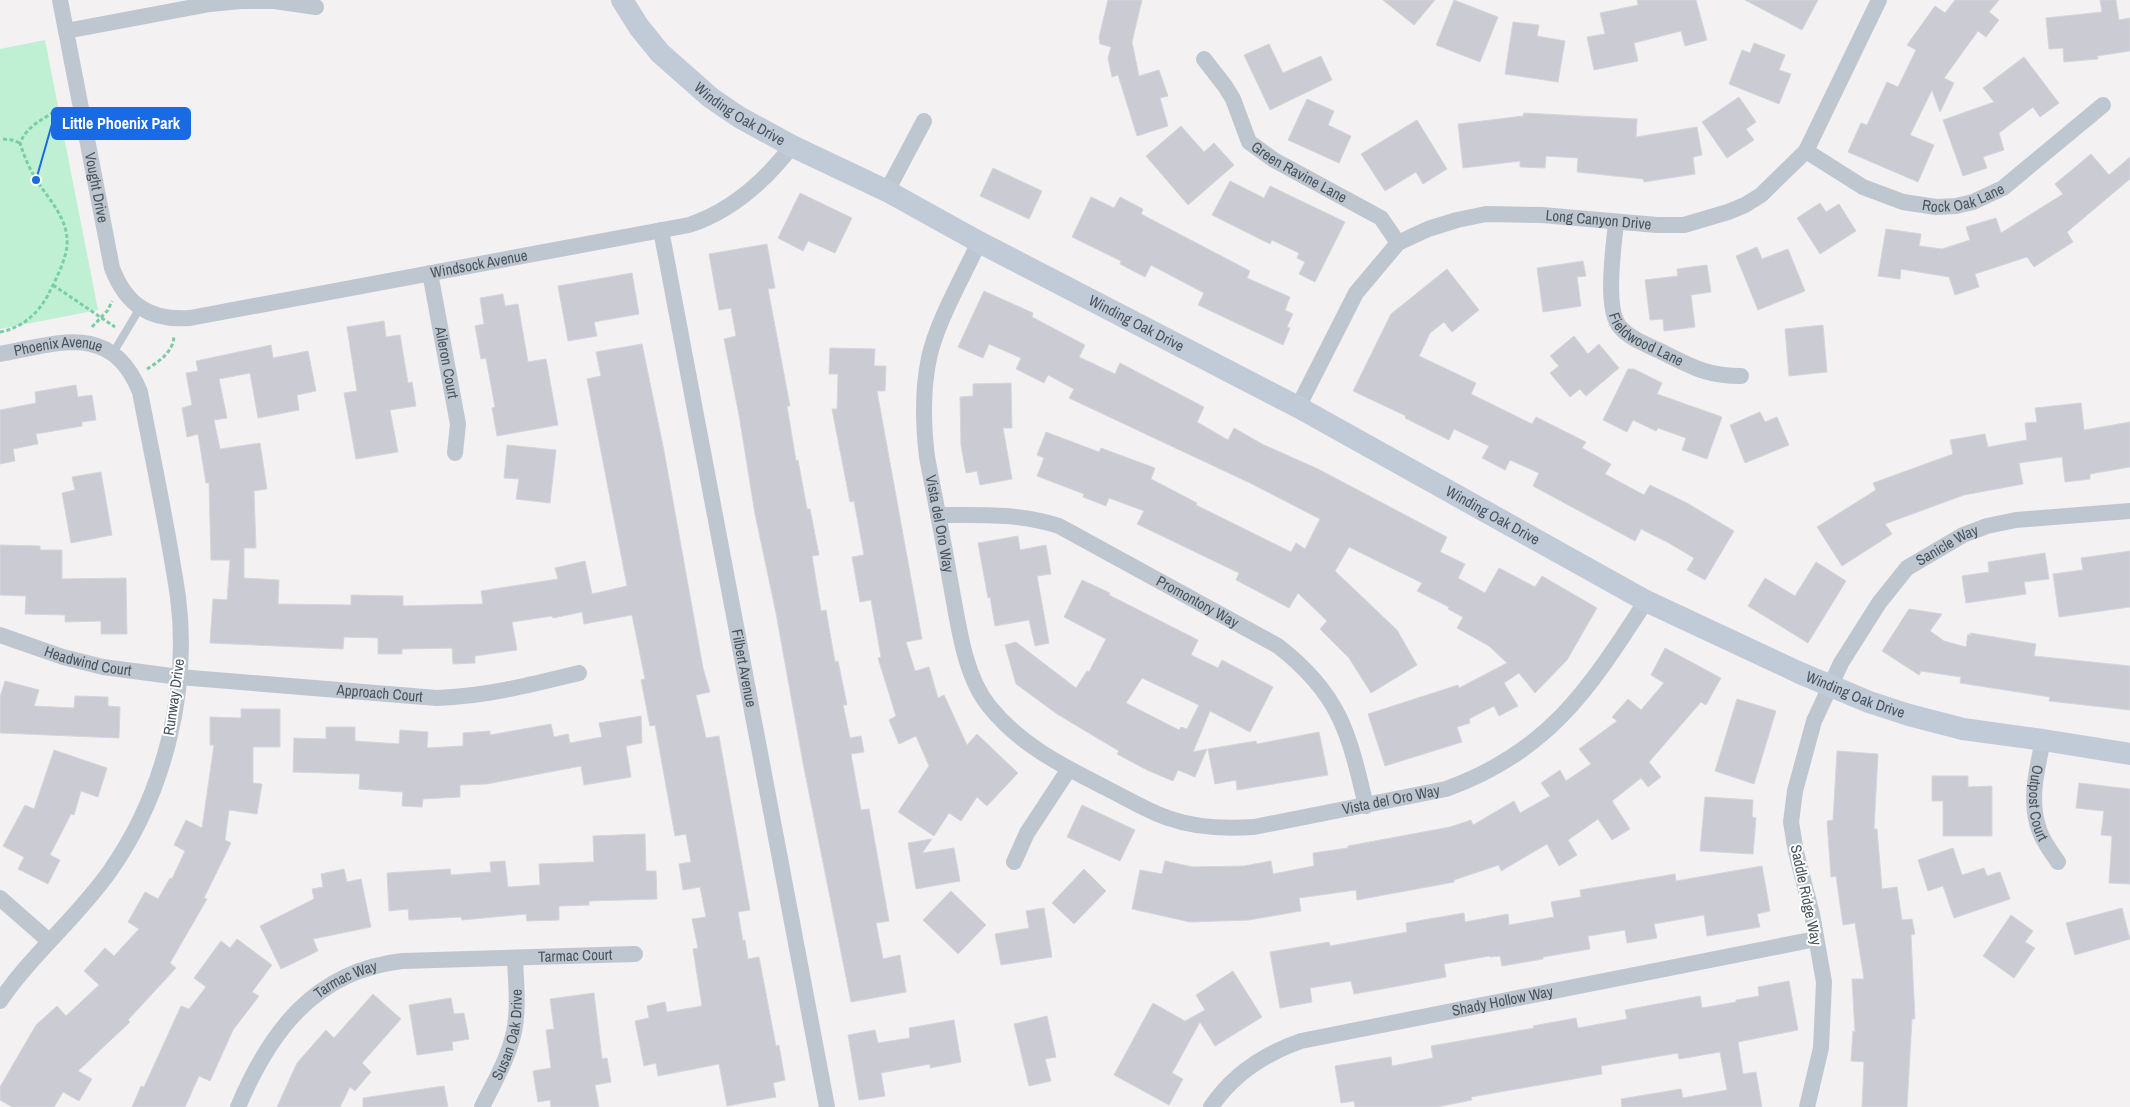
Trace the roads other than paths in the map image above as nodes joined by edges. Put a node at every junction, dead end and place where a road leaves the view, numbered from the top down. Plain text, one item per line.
1 (60, 0) edge
2 (622, 0) edge
3 (1878, 0) edge
4 (316, 7) dead end
5 (66, 31) junction
6 (1204, 59) dead end
7 (2103, 105) dead end
8 (924, 121) dead end
9 (792, 146) junction
10 (1806, 151) junction
11 (886, 191) junction
12 (1616, 222) junction
13 (661, 230) junction
14 (979, 242) junction
15 (1398, 243) junction
16 (430, 274) junction
17 (140, 308) junction
18 (113, 353) junction
19 (0, 354) edge
20 (1741, 376) dead end
21 (1298, 407) junction
22 (455, 453) dead end
23 (2130, 511) edge
24 (938, 515) junction
25 (1646, 601) junction
26 (0, 635) edge
27 (579, 673) dead end
28 (179, 677) junction
29 (1831, 686) junction
30 (2043, 740) junction
31 (2130, 754) edge
32 (1069, 769) junction
33 (1366, 806) junction
34 (1014, 862) dead end
35 (2058, 862) dead end
36 (0, 898) edge
37 (1816, 939) junction
38 (48, 941) junction
39 (635, 954) dead end
40 (515, 958) junction
41 (0, 1001) edge
42 (238, 1107) edge
43 (482, 1107) edge
44 (827, 1107) edge
45 (1211, 1107) edge
46 (1807, 1107) edge

1 - 5 street, Vought Drive
2 - 9 street, Winding Oak Drive
3 - 10 street, Long Canyon Drive
4 - 5 street
5 - 17 street, Vought Drive
6 - 15 street, Green Ravine Lane
7 - 10 street, Rock Oak Lane
8 - 11 street
9 - 11 street, Winding Oak Drive
9 - 13 street, Windsock Avenue
10 - 12 street, Long Canyon Drive
11 - 14 street, Winding Oak Drive
12 - 15 street, Long Canyon Drive
12 - 20 street, Fieldwood Lane
13 - 16 street, Windsock Avenue
13 - 44 street, Filbert Avenue
14 - 21 street, Winding Oak Drive
14 - 24 street, Vista del Oro Way
15 - 21 street, Long Canyon Drive
16 - 17 street, Windsock Avenue
16 - 22 street, Aileron Court
17 - 18 lane
18 - 19 street, Phoenix Avenue
18 - 28 street, Runway Drive
21 - 25 street, Winding Oak Drive
23 - 29 street, Sanicle Way
24 - 32 street, Vista del Oro Way
24 - 33 street, Promontory Way
25 - 29 street, Winding Oak Drive
25 - 33 street, Vista del Oro Way
26 - 28 street, Headwind Court
27 - 28 street, Approach Court
28 - 38 street, Runway Drive
29 - 30 street, Winding Oak Drive
29 - 37 street, Saddle Ridge Way
30 - 31 street, Winding Oak Drive
30 - 35 street, Outpost Court
32 - 33 street, Vista del Oro Way
32 - 34 street
36 - 38 street
37 - 45 street, Shady Hollow Way
37 - 46 street, Saddle Ridge Way
38 - 41 street, Runway Drive
39 - 40 street, Tarmac Court
40 - 42 street, Tarmac Way
40 - 43 street, Susan Oak Drive

